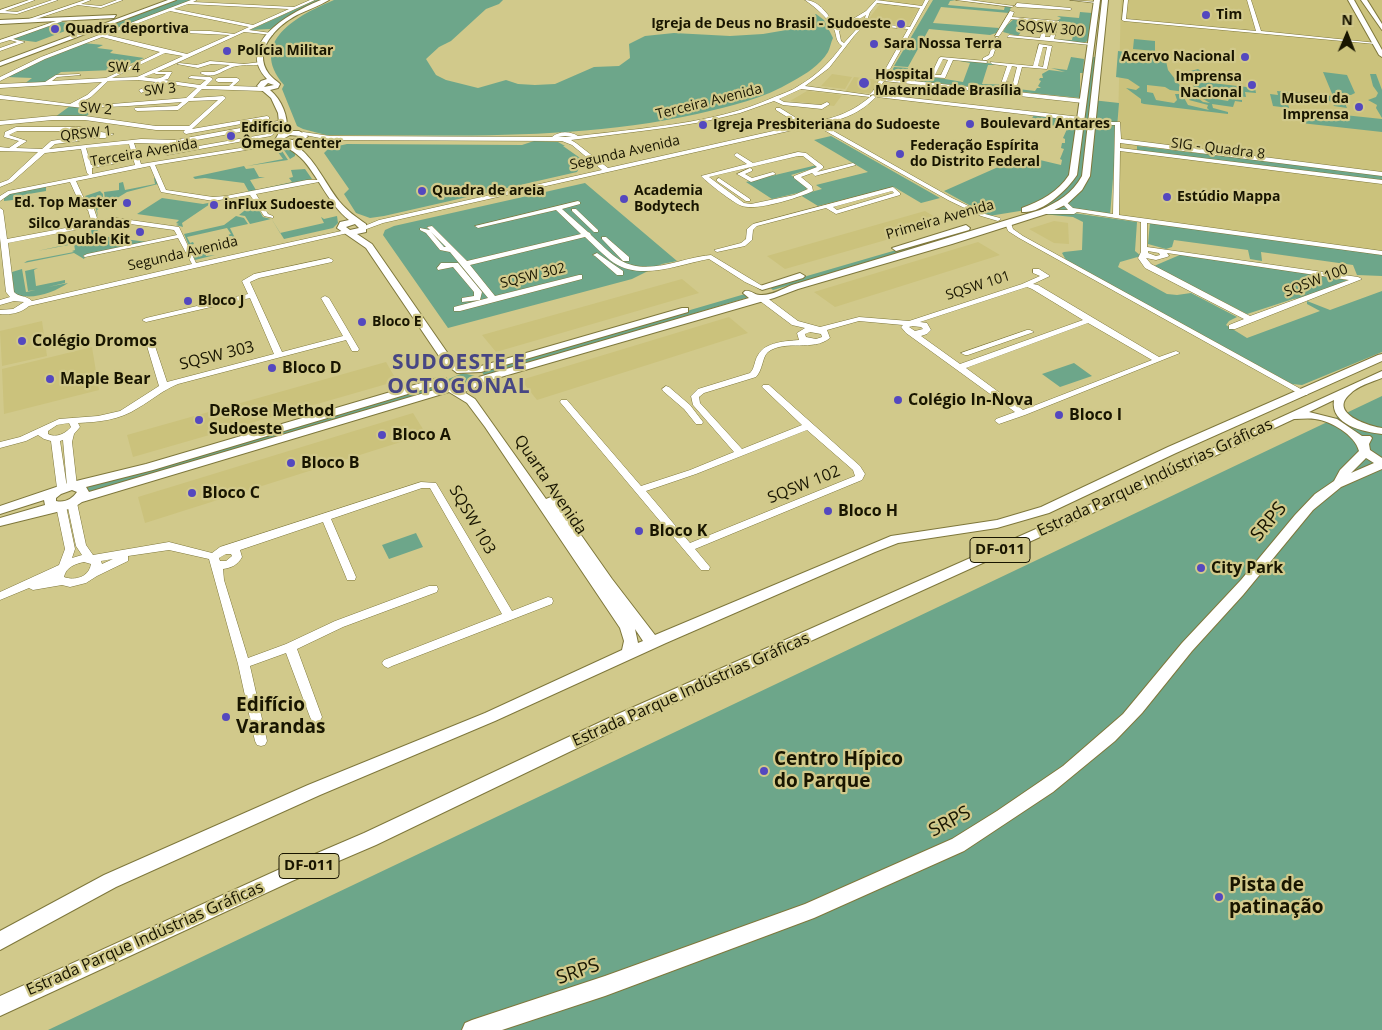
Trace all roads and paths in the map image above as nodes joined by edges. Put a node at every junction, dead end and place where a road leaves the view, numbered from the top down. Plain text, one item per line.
1 (33, 0) edge
2 (56, 0) edge
3 (89, 0) edge
4 (121, 0) edge
5 (161, 0) edge
6 (173, 0) edge
7 (195, 0) edge
8 (286, 0) edge
9 (295, 0) edge
10 (326, 0) edge
11 (807, 0) edge
12 (927, 0) edge
13 (958, 0) edge
14 (975, 0) edge
15 (1072, 0) edge
16 (1105, 0) edge
17 (1126, 0) edge
18 (1249, 0) edge
19 (311, 1) edge
20 (877, 1) edge
21 (1096, 1) edge
22 (1352, 2) edge
23 (187, 3) junction
24 (1366, 3) edge
25 (75, 4) junction
26 (1006, 4) junction
27 (207, 5) junction
28 (1015, 5) junction
29 (271, 6) junction
30 (923, 6) junction
31 (135, 8) junction
32 (294, 8) junction
33 (168, 10) junction
34 (144, 11) junction
35 (0, 12) edge
36 (188, 12) junction
37 (868, 12) junction
38 (114, 16) junction
39 (90, 18) junction
40 (1011, 18) junction
41 (40, 21) junction
42 (851, 21) junction
43 (1046, 21) dead end
44 (834, 23) junction
45 (2, 24) edge
46 (229, 24) junction
47 (864, 24) junction
48 (252, 26) junction
49 (841, 26) junction
50 (85, 27) junction
51 (912, 27) junction
52 (121, 28) junction
53 (1382, 28) edge
54 (131, 29) dead end
55 (243, 30) junction
56 (101, 32) junction
57 (140, 32) dead end
58 (210, 32) junction
59 (838, 32) junction
60 (1258, 33) junction
61 (233, 34) junction
62 (271, 34) junction
63 (998, 34) junction
64 (129, 36) dead end
65 (851, 36) junction
66 (0, 37) edge
67 (122, 38) junction
68 (1008, 38) junction
69 (9, 39) junction
70 (1101, 39) junction
71 (0, 42) edge
72 (1375, 43) junction
73 (995, 46) junction
74 (1091, 46) junction
75 (843, 48) junction
76 (0, 50) edge
77 (16, 52) junction
78 (163, 52) junction
79 (26, 55) junction
80 (186, 55) junction
81 (1382, 55) edge
82 (1100, 56) junction
83 (0, 58) edge
84 (951, 58) junction
85 (10, 60) junction
86 (990, 60) junction
87 (261, 63) junction
88 (0, 64) edge
89 (180, 64) dead end
90 (1010, 64) junction
91 (234, 65) junction
92 (1020, 66) junction
93 (198, 67) junction
94 (1035, 67) junction
95 (156, 73) dead end
96 (79, 75) dead end
97 (265, 76) junction
98 (138, 78) junction
99 (191, 78) dead end
100 (0, 79) edge
101 (104, 79) junction
102 (882, 79) junction
103 (14, 80) dead end
104 (218, 80) dead end
105 (155, 81) junction
106 (162, 82) junction
107 (44, 84) junction
108 (119, 84) dead end
109 (275, 84) junction
110 (0, 86) edge
111 (20, 86) junction
112 (262, 86) junction
113 (202, 87) junction
114 (232, 87) junction
115 (800, 87) junction
116 (811, 88) junction
117 (141, 92) dead end
118 (273, 95) junction
119 (873, 96) junction
120 (1, 98) edge
121 (190, 98) junction
122 (222, 98) junction
123 (773, 99) junction
124 (926, 101) junction
125 (211, 104) dead end
126 (827, 104) dead end
127 (1083, 104) junction
128 (183, 105) junction
129 (70, 106) junction
130 (101, 106) junction
131 (157, 106) dead end
132 (920, 108) dead end
133 (130, 109) dead end
134 (778, 109) dead end
135 (1093, 116) junction
136 (52, 118) junction
137 (85, 118) junction
138 (267, 118) dead end
139 (1080, 119) junction
140 (0, 123) edge
141 (285, 123) junction
142 (816, 124) junction
143 (269, 125) junction
144 (806, 126) junction
145 (38, 128) junction
146 (69, 128) junction
147 (156, 128) junction
148 (188, 130) junction
149 (1079, 131) junction
150 (90, 132) junction
151 (1092, 132) junction
152 (0, 133) edge
153 (7, 133) junction
154 (84, 136) junction
155 (300, 136) junction
156 (559, 138) junction
157 (282, 139) junction
158 (573, 139) junction
159 (141, 141) junction
160 (1119, 141) junction
161 (131, 142) junction
162 (175, 142) junction
163 (1136, 144) junction
164 (802, 148) dead end
165 (0, 149) edge
166 (1118, 149) junction
167 (8, 150) junction
168 (84, 150) junction
169 (44, 151) junction
170 (300, 151) junction
171 (1136, 152) junction
172 (167, 153) junction
173 (791, 153) dead end
174 (124, 155) junction
175 (736, 155) dead end
176 (0, 156) edge
177 (171, 159) junction
178 (773, 159) junction
179 (815, 159) junction
180 (798, 160) dead end
181 (826, 162) dead end
182 (763, 163) junction
183 (152, 164) junction
184 (853, 164) dead end
185 (138, 165) junction
186 (750, 166) junction
187 (606, 170) junction
188 (89, 171) junction
189 (814, 173) junction
190 (773, 174) dead end
191 (1382, 174) edge
192 (804, 177) dead end
193 (72, 179) junction
194 (320, 179) junction
195 (719, 180) dead end
196 (1382, 182) edge
197 (0, 186) edge
198 (731, 187) junction
199 (893, 188) dead end
200 (9, 189) edge
201 (721, 189) junction
202 (252, 193) junction
203 (796, 196) junction
204 (0, 199) edge
205 (748, 200) dead end
206 (803, 200) dead end
207 (1064, 202) junction
208 (578, 203) dead end
209 (809, 204) dead end
210 (821, 207) junction
211 (557, 208) junction
212 (0, 210) edge
213 (574, 210) dead end
214 (797, 210) dead end
215 (342, 211) junction
216 (1043, 212) junction
217 (979, 213) junction
218 (1024, 214) junction
219 (1095, 214) junction
220 (781, 216) junction
221 (271, 217) dead end
222 (1116, 217) junction
223 (998, 219) junction
224 (584, 220) junction
225 (1144, 221) junction
226 (573, 222) junction
227 (767, 222) junction
228 (984, 223) junction
229 (1008, 223) junction
230 (96, 224) junction
231 (741, 224) dead end
232 (360, 225) junction
233 (478, 226) dead end
234 (430, 227) dead end
235 (992, 228) junction
236 (345, 229) junction
237 (422, 229) dead end
238 (596, 231) dead end
239 (1013, 232) junction
240 (964, 233) junction
241 (438, 234) junction
242 (571, 234) dead end
243 (588, 234) junction
244 (180, 236) junction
245 (430, 236) junction
246 (562, 238) junction
247 (604, 238) dead end
248 (4, 242) junction
249 (369, 246) junction
250 (517, 249) junction
251 (1144, 249) junction
252 (1156, 249) junction
253 (452, 250) junction
254 (501, 251) dead end
255 (720, 253) junction
256 (1179, 253) junction
257 (1382, 253) edge
258 (608, 254) junction
259 (86, 256) dead end
260 (708, 256) junction
261 (1162, 258) junction
262 (329, 260) dead end
263 (626, 260) dead end
264 (193, 262) junction
265 (726, 265) junction
266 (1148, 266) junction
267 (441, 268) dead end
268 (1036, 271) dead end
269 (466, 272) junction
270 (620, 273) dead end
271 (4, 276) edge
272 (579, 277) dead end
273 (1049, 284) dead end
274 (1024, 285) junction
275 (1034, 286) junction
276 (761, 294) junction
277 (13, 295) junction
278 (252, 295) junction
279 (325, 298) dead end
280 (465, 300) dead end
281 (493, 300) junction
282 (1, 302) edge
283 (27, 302) junction
284 (457, 309) dead end
285 (0, 312) edge
286 (1250, 319) junction
287 (146, 320) dead end
288 (1089, 320) junction
289 (795, 323) junction
290 (837, 327) junction
291 (909, 327) junction
292 (1232, 327) dead end
293 (924, 329) junction
294 (818, 330) junction
295 (1030, 332) dead end
296 (801, 334) junction
297 (826, 336) junction
298 (349, 337) junction
299 (1002, 341) junction
300 (811, 342) junction
301 (788, 344) junction
302 (151, 346) dead end
303 (1014, 348) junction
304 (355, 349) dead end
305 (1176, 352) dead end
306 (966, 353) dead end
307 (279, 355) junction
308 (1382, 357) edge
309 (447, 360) junction
310 (1158, 360) junction
311 (961, 367) junction
312 (462, 371) junction
313 (1382, 374) edge
314 (448, 383) junction
315 (475, 383) junction
316 (164, 387) junction
317 (766, 387) dead end
318 (666, 389) dead end
319 (1347, 390) junction
320 (1304, 393) junction
321 (564, 402) dead end
322 (696, 403) junction
323 (686, 407) junction
324 (1022, 413) junction
325 (1282, 420) junction
326 (998, 421) dead end
327 (699, 422) dead end
328 (808, 426) junction
329 (48, 427) junction
330 (71, 428) junction
331 (1382, 432) edge
332 (51, 438) junction
333 (0, 446) edge
334 (1364, 448) junction
335 (739, 452) junction
336 (1382, 463) edge
337 (1338, 484) junction
338 (66, 488) junction
339 (640, 490) junction
340 (67, 504) junction
341 (0, 510) edge
342 (326, 518) junction
343 (0, 522) edge
344 (71, 526) junction
345 (689, 547) junction
346 (143, 550) junction
347 (224, 557) junction
348 (90, 559) junction
349 (705, 567) dead end
350 (61, 573) junction
351 (93, 574) junction
352 (351, 577) dead end
353 (434, 589) dead end
354 (13, 592) junction
355 (0, 596) edge
356 (548, 601) dead end
357 (0, 602) edge
358 (617, 604) junction
359 (509, 616) junction
360 (653, 643) junction
361 (290, 647) junction
362 (629, 654) junction
363 (388, 663) dead end
364 (244, 664) junction
365 (316, 717) dead end
366 (261, 741) dead end
367 (0, 941) edge
368 (0, 1006) edge
369 (472, 1030) edge

1 - 35 street
2 - 35 street
3 - 25 street
4 - 25 street
5 - 31 main road
6 - 34 main road
7 - 23 street
8 - 29 street
9 - 19 street
10 - 62 main road
11 - 44 street
12 - 30 street
13 - 26 street
14 - 26 street
15 - 21 street
16 - 70 main road
17 - 60 street
18 - 60 street
19 - 32 street
20 - 30 street
20 - 37 street, Terceira Avenida
21 - 74 main road
22 - 24 main road
22 - 72 main road
23 - 27 street
23 - 33 street
24 - 53 main road
25 - 41 street
26 - 28 street
27 - 29 street
27 - 36 street
28 - 28 street
28 - 40 street
29 - 32 street
30 - 51 street
31 - 34 main road
31 - 38 main road
32 - 48 street
33 - 36 street
33 - 52 street
34 - 56 main road
36 - 46 street
37 - 42 street, Terceira Avenida
37 - 47 street, Terceira Avenida
38 - 39 main road
38 - 50 main road
39 - 41 main road
39 - 50 main road
40 - 43 street
40 - 63 street
41 - 45 main road
41 - 45 main road
41 - 50 main road
41 - 66 street
41 - 69 street
42 - 44 street
42 - 47 street
42 - 49 street, Terceira Avenida
44 - 49 street
44 - 59 street
46 - 48 street
46 - 58 street
47 - 51 street
47 - 65 street, Terceira Avenida
48 - 55 street
49 - 59 street, Terceira Avenida
50 - 56 main road
50 - 77 main road
50 - 79 main road
51 - 102 street
52 - 54 street
52 - 56 street
55 - 61 street
55 - 62 street
56 - 67 street
56 - 100 street
57 - 58 street
58 - 61 street
59 - 65 street
59 - 75 street
60 - 72 street
61 - 80 street
62 - 87 main road
63 - 68 street, SQSW 300
63 - 73 street
64 - 67 street
65 - 75 street, Terceira Avenida
66 - 69 street
67 - 78 street
68 - 73 street
68 - 74 street, SQSW 300
69 - 71 street
69 - 76 street
70 - 74 main road
70 - 82 main road
72 - 81 main road
73 - 86 street
74 - 82 main road
74 - 127 main road
75 - 115 street, Terceira Avenida
77 - 79 main road
77 - 83 main road
78 - 80 street
78 - 101 street
79 - 85 main road
80 - 98 street
82 - 135 main road
83 - 85 main road
84 - 84 street
84 - 86 street
85 - 88 main road
86 - 90 street
87 - 91 street
87 - 97 main road
89 - 93 street
90 - 92 street
90 - 92 street
91 - 93 street
91 - 93 street
92 - 94 street
94 - 94 street
95 - 105 street
96 - 107 street
97 - 109 main road
97 - 112 main road
98 - 101 street, SW 4
98 - 105 street, SW 4
99 - 113 street
101 - 107 street, SW 4
101 - 108 street
101 - 129 street
102 - 119 street
102 - 127 street
103 - 111 street
104 - 114 street
105 - 106 street, SW 4
106 - 113 street, SW 4
106 - 117 street
107 - 111 street, SW 4
109 - 112 main road
109 - 118 main road
110 - 111 street, SW 4
111 - 120 street
112 - 114 street, SW 4
112 - 118 main road
113 - 114 street, SW 4
113 - 121 street
114 - 122 street
115 - 116 street
115 - 116 street
115 - 123 street, Terceira Avenida
116 - 119 street
118 - 141 main road
119 - 124 street
119 - 142 street, Segunda Avenida
120 - 129 street, SW 3
121 - 122 street, SW 3
121 - 128 street
121 - 130 street, SW 3
122 - 148 street
123 - 126 street
123 - 158 street, Terceira Avenida
124 - 132 street
124 - 139 street
125 - 128 street
127 - 135 main road
127 - 139 main road, Primeira Avenida
128 - 131 street
128 - 133 street
129 - 130 street, SW 3
129 - 136 street
130 - 137 street
134 - 144 street
135 - 151 main road
135 - 160 street
136 - 137 street, SW 2
136 - 140 street, SW 2
136 - 145 street
137 - 146 street
137 - 147 street, SW 2
138 - 148 street, SW 2
139 - 149 main road, Primeira Avenida
141 - 143 street, QRSW 1
141 - 155 main road
141 - 157 main road
142 - 144 street, Segunda Avenida
142 - 217 street
143 - 162 street, QRSW 1
143 - 172 street
144 - 187 street, Segunda Avenida
145 - 146 street
145 - 153 street
146 - 150 street
147 - 148 street, SW 2
147 - 159 street
148 - 162 street
149 - 151 main road
149 - 218 main road, Primeira Avenida
150 - 154 street
150 - 154 street
151 - 207 main road
152 - 153 street
153 - 167 street
154 - 169 street
155 - 156 street
155 - 157 main road
155 - 170 main road
156 - 158 street
156 - 158 street, Terceira Avenida
157 - 170 main road
157 - 177 street, Terceira Avenida
157 - 183 street, Terceira Avenida
158 - 187 street
159 - 161 street, QRSW 1
159 - 162 street, QRSW 1
160 - 163 street, SIG - Quadra 8
160 - 166 street
161 - 174 street, QRSW 1
161 - 185 street
162 - 172 street
163 - 171 street
163 - 191 street, SIG - Quadra 8
164 - 179 street
165 - 167 street, QRSW 1
166 - 171 street, SIG - Quadra 8
166 - 222 street
167 - 169 street, QRSW 1
167 - 176 street
168 - 169 street, QRSW 1
168 - 174 street, QRSW 1
168 - 188 street
169 - 200 street
170 - 194 main road
171 - 196 street, SIG - Quadra 8
172 - 177 street
173 - 178 street
174 - 185 street, Terceira Avenida
174 - 188 street, Terceira Avenida
175 - 186 street
177 - 185 street, Terceira Avenida
178 - 179 street
178 - 182 street
179 - 181 street
179 - 189 street
180 - 182 street
182 - 186 street
182 - 190 street
183 - 193 street, Terceira Avenida
183 - 202 street
184 - 189 street
186 - 201 street
187 - 232 street, Segunda Avenida
188 - 200 street, Terceira Avenida
189 - 192 street
189 - 203 street
193 - 200 street, Terceira Avenida
193 - 230 street
194 - 202 street
194 - 215 main road
195 - 198 street
197 - 200 street
198 - 201 street
198 - 205 street
199 - 210 street
200 - 204 street
201 - 203 street
202 - 221 street
203 - 206 street
207 - 216 main road
207 - 219 street
208 - 211 street
209 - 210 street
210 - 220 street
210 - 227 street
211 - 226 street
211 - 233 street
212 - 248 street
213 - 224 street
214 - 220 street
215 - 232 main road
215 - 236 main road
216 - 218 main road
216 - 219 street
217 - 223 street
217 - 228 street
218 - 223 main road, Primeira Avenida
218 - 229 main road, Primeira Avenida
219 - 222 street
220 - 227 street
220 - 231 street
222 - 225 street
223 - 228 main road, Primeira Avenida
224 - 226 street
224 - 238 street
225 - 251 street
225 - 257 street
226 - 243 street
227 - 255 street
228 - 240 main road, Primeira Avenida
229 - 235 main road, Primeira Avenida
229 - 239 street
230 - 244 street
230 - 248 street
232 - 236 main road
232 - 236 main road
232 - 249 main road
234 - 241 street, SQSW 302
235 - 239 street
235 - 240 main road, Primeira Avenida
236 - 249 main road
236 - 264 street, Segunda Avenida
236 - 283 street, Segunda Avenida
237 - 245 street, SQSW 302
239 - 320 street
240 - 276 main road, Primeira Avenida
241 - 245 street
241 - 253 street, SQSW 302
242 - 246 street, SQSW 302
243 - 246 street, SQSW 302
243 - 258 street
244 - 259 street
244 - 264 street
245 - 253 street, SQSW 302
246 - 250 street, SQSW 302
247 - 258 street
248 - 271 street
249 - 309 main road
250 - 254 street, SQSW 302
250 - 269 street, SQSW 302
251 - 252 street, SQSW 100
251 - 261 street
251 - 266 street
252 - 256 street, SQSW 100
252 - 261 street
253 - 269 street, SQSW 302
255 - 260 street
255 - 265 street
256 - 261 street, SQSW 100
256 - 286 street, SQSW 100
258 - 260 street
258 - 263 street
258 - 270 street
260 - 265 street
261 - 266 street, SQSW 100
262 - 278 street
264 - 283 street, Segunda Avenida
265 - 276 street
266 - 286 street
267 - 269 street, SQSW 302
268 - 274 street
269 - 280 street, SQSW 302
269 - 281 street, SQSW 302
271 - 277 street
272 - 281 street, SQSW 302
273 - 275 street
274 - 275 street, SQSW 101
274 - 293 street, SQSW 101
275 - 288 street, SQSW 101
276 - 289 street
276 - 312 main road, Primeira Avenida
276 - 315 main road, Primeira Avenida
277 - 282 street
277 - 283 street
278 - 287 street
278 - 307 street, SQSW 303
279 - 298 street
281 - 284 street, SQSW 302
283 - 285 street
286 - 292 street
288 - 303 street
288 - 310 street, SQSW 101
289 - 294 street
289 - 296 street
290 - 291 street
290 - 294 street
290 - 297 street
291 - 293 street
291 - 293 street
293 - 311 street
294 - 296 street
294 - 297 street
295 - 299 street
296 - 300 street
296 - 301 street
297 - 300 street
298 - 304 street
298 - 307 street, SQSW 303
299 - 303 street
299 - 306 street
300 - 301 street
301 - 322 street
302 - 316 street, SQSW 303
303 - 311 street
305 - 310 street
307 - 316 street, SQSW 303
308 - 320 main road, Estrada Parque Indústrias Gráficas / DF-011
309 - 312 main road
309 - 314 main road
310 - 324 street
311 - 324 street
312 - 314 main road, Primeira Avenida
312 - 315 main road
313 - 319 main road, Estrada Parque Indústrias Gráficas / DF-011
314 - 315 main road, Primeira Avenida
314 - 338 main road
314 - 340 main road
314 - 358 main road, Quarta Avenida
315 - 358 main road, Quarta Avenida
316 - 330 street, SQSW 303
317 - 328 street, SQSW 102
318 - 323 street
319 - 325 main road, Estrada Parque Indústrias Gráficas / DF-011
319 - 331 main road
320 - 360 main road, Estrada Parque Indústrias Gráficas / DF-011
321 - 339 street
322 - 323 street
322 - 335 street
323 - 327 street
324 - 326 street
325 - 334 main road
325 - 368 main road, Estrada Parque Indústrias Gráficas / DF-011
328 - 335 street
328 - 345 street, SQSW 102
329 - 330 street
329 - 332 street
329 - 333 street
330 - 332 street
330 - 338 street
331 - 334 main road, SRPS
332 - 333 street
332 - 338 street
334 - 336 main road, SRPS
334 - 337 main road, SRPS
335 - 339 street
336 - 337 main road, SRPS
337 - 369 main road, SRPS
338 - 340 main road
338 - 340 main road
338 - 341 main road
339 - 345 street
340 - 343 main road
340 - 344 street
342 - 347 street, SQSW 103
342 - 352 street
342 - 359 street, SQSW 103
344 - 348 street
344 - 350 street
345 - 349 street
346 - 347 street
346 - 348 street
346 - 351 street
347 - 364 street
348 - 350 street
348 - 351 street
350 - 351 street
350 - 354 street
353 - 361 street
354 - 355 street
354 - 357 street
356 - 359 street
358 - 360 main road
358 - 362 main road
359 - 363 street
360 - 362 main road, Estrada Parque Indústrias Gráficas / DF-011
361 - 364 street
361 - 365 street
362 - 367 main road, Estrada Parque Indústrias Gráficas / DF-011
364 - 366 street

